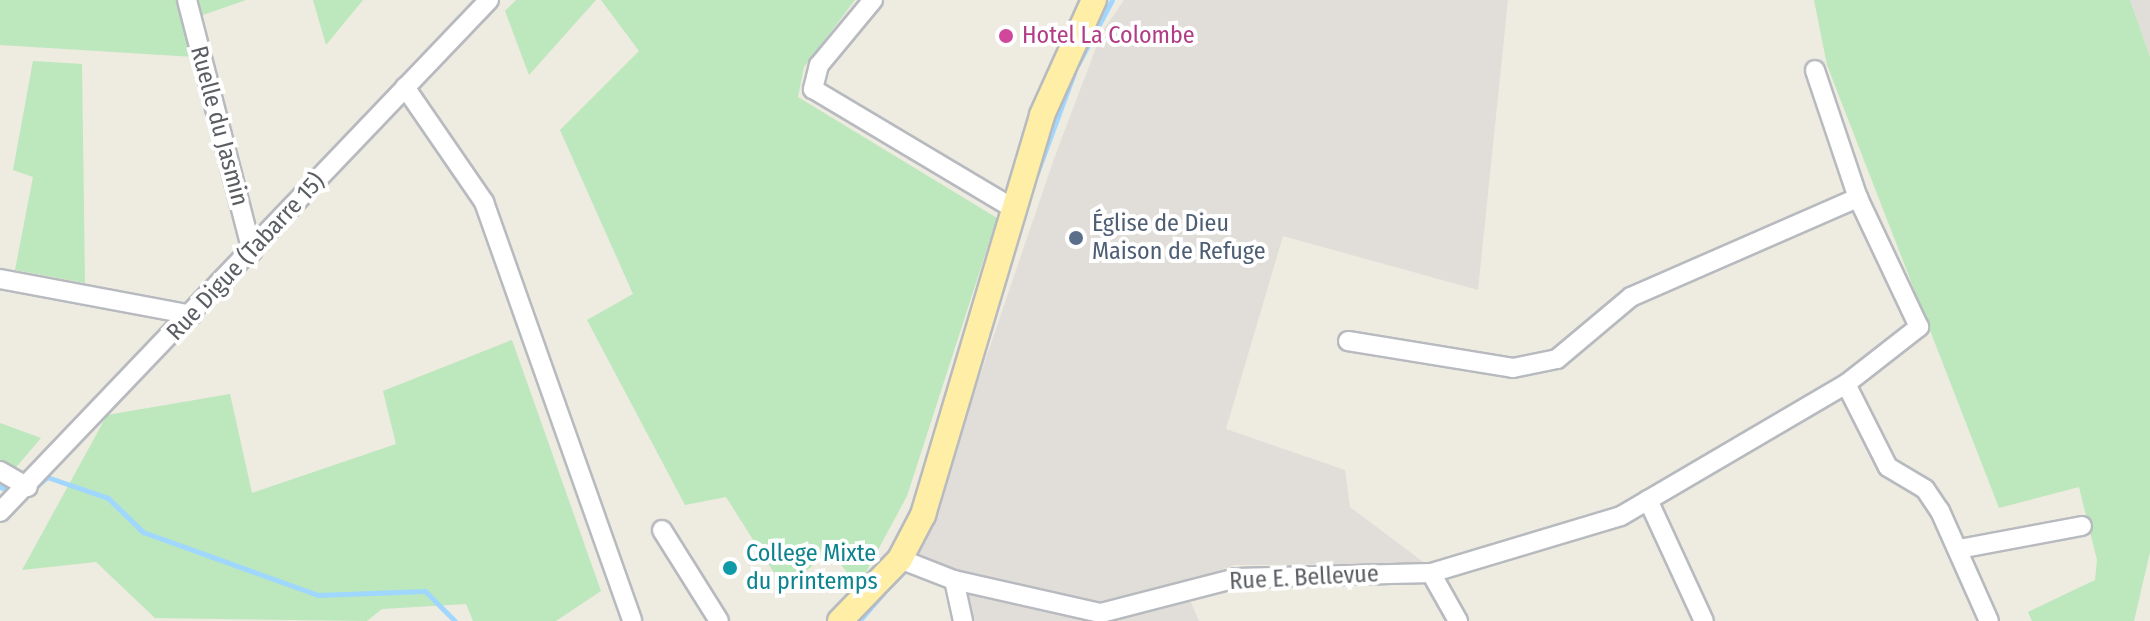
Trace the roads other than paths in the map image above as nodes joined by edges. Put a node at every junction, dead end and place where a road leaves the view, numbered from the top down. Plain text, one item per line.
1 (187, 0) edge
2 (489, 0) edge
3 (873, 0) edge
4 (1094, 0) edge
5 (1815, 70) dead end
6 (405, 87) junction
7 (1858, 198) junction
8 (1016, 210) junction
9 (252, 252) junction
10 (0, 279) edge
11 (192, 315) junction
12 (1348, 341) dead end
13 (1846, 384) junction
14 (0, 471) edge
15 (16, 497) edge
16 (1648, 500) junction
17 (2082, 526) dead end
18 (662, 530) dead end
19 (1959, 549) junction
20 (900, 559) junction
21 (1431, 573) junction
22 (954, 580) junction
23 (632, 621) edge
24 (719, 621) edge
25 (840, 621) edge
26 (963, 621) edge
27 (1458, 621) edge
28 (1704, 621) edge
29 (1989, 621) edge

1 - 9 street, Ruelle du Jasmin
2 - 6 street, Rue Digue (Tabarre 15)
3 - 8 street
4 - 8 main road
5 - 7 street
6 - 9 street, Rue Digue (Tabarre 15)
6 - 23 street
7 - 12 street
7 - 13 street, Rue E. Bellevue
8 - 20 main road
9 - 11 street, Rue Digue (Tabarre 15)
10 - 11 street
11 - 15 street, Rue Digue (Tabarre 15)
13 - 16 street, Rue E. Bellevue
13 - 19 street
14 - 15 street
16 - 21 street, Rue E. Bellevue
16 - 28 street
17 - 19 street
18 - 24 street
19 - 29 street
20 - 22 street, Rue E. Bellevue
20 - 25 main road
21 - 22 street, Rue E. Bellevue
21 - 27 street
22 - 26 street

